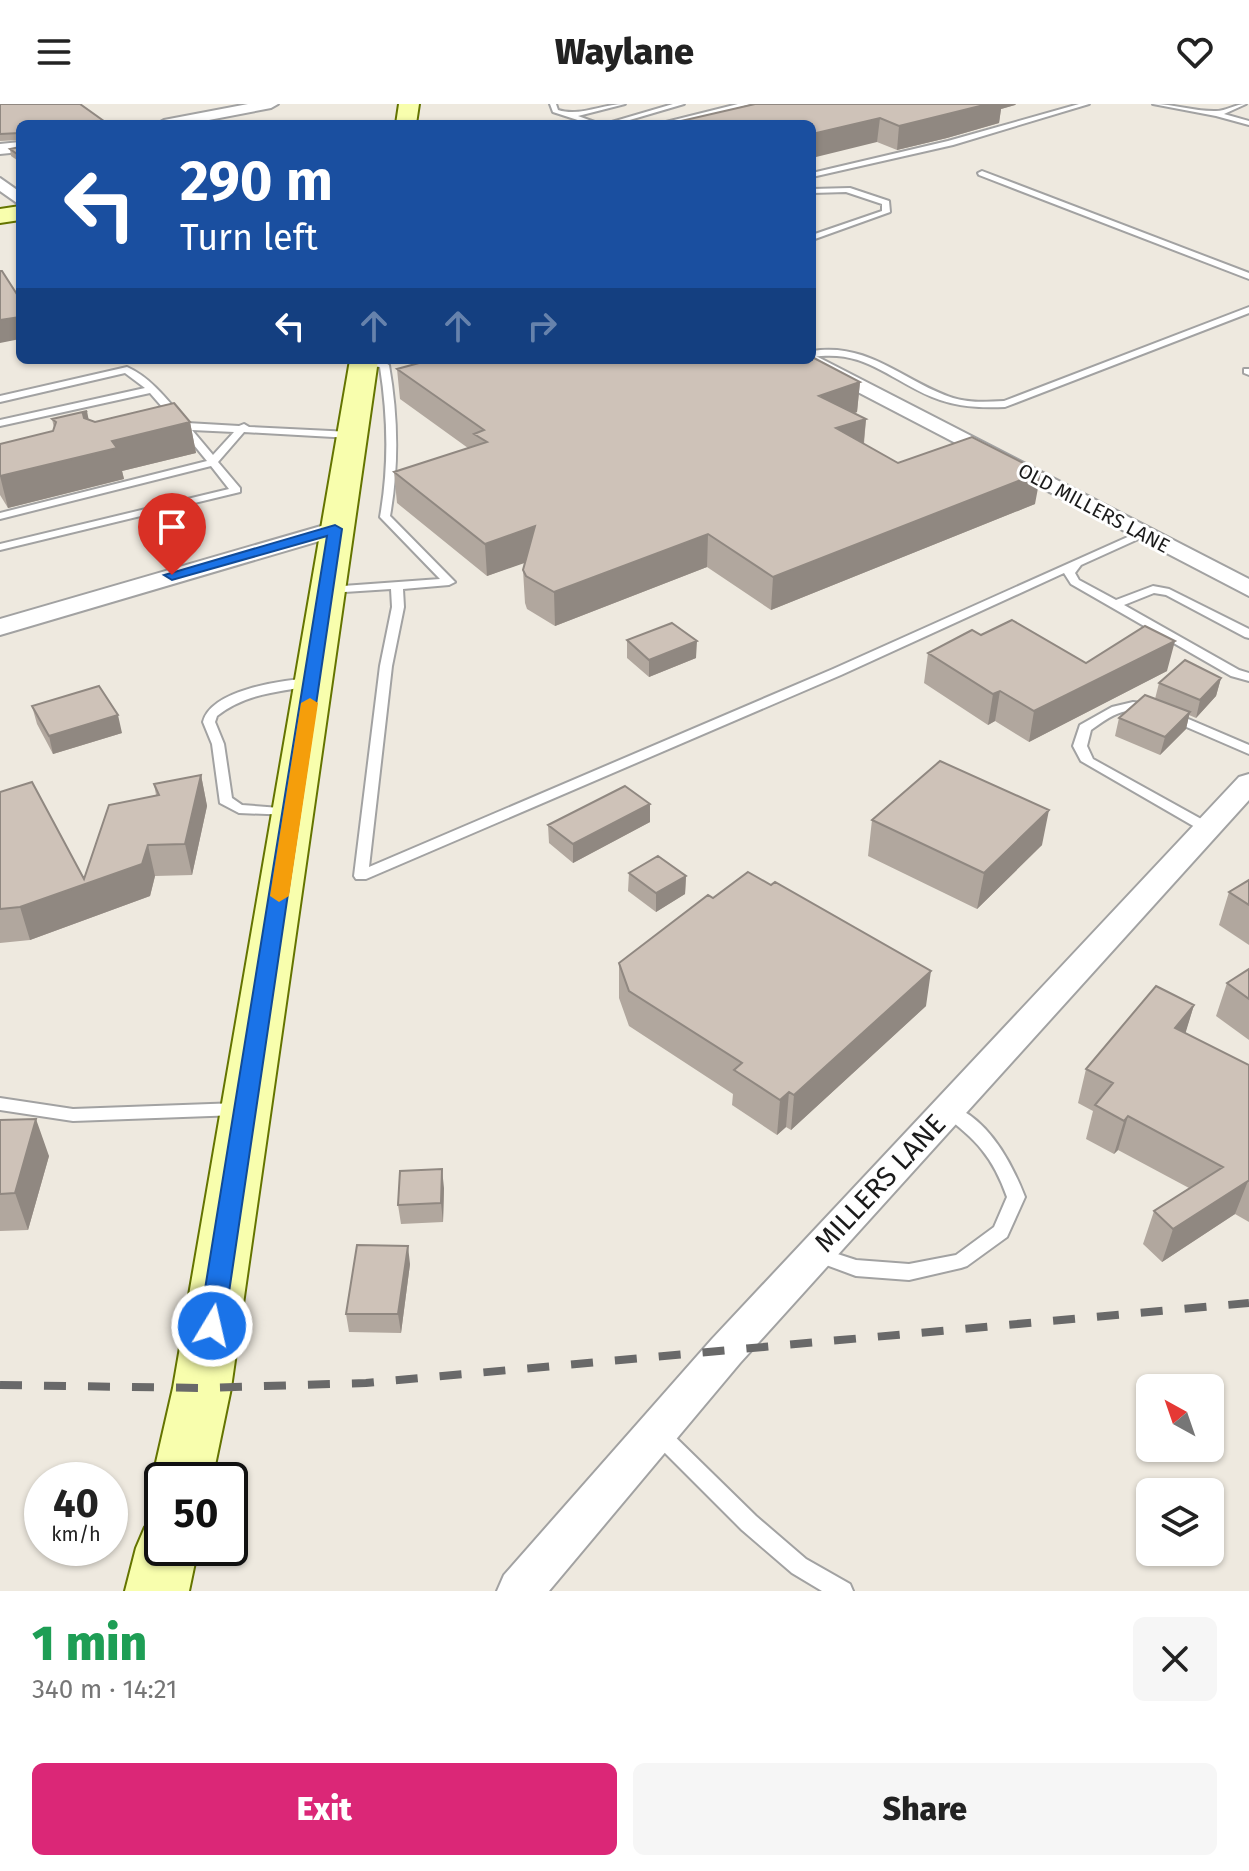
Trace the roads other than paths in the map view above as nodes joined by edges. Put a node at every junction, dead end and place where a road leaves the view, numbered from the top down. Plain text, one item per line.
1 (271, 104) edge
2 (553, 104) edge
3 (622, 104) edge
4 (681, 104) edge
5 (748, 104) edge
6 (1086, 104) edge
7 (1156, 104) edge
8 (1243, 104) edge
9 (603, 106) edge
10 (729, 108) junction
11 (641, 113) junction
12 (1217, 114) junction
13 (569, 116) junction
14 (185, 120) edge
15 (583, 120) edge
16 (620, 120) edge
17 (656, 120) edge
18 (680, 120) edge
19 (732, 120) edge
20 (1249, 123) edge
21 (982, 173) dead end
22 (816, 174) edge
23 (0, 183) edge
24 (816, 191) edge
25 (16, 197) edge
26 (816, 237) edge
27 (1249, 276) edge
28 (1249, 310) edge
29 (816, 356) edge
30 (816, 359) edge
31 (363, 364) edge
32 (377, 364) edge
33 (151, 390) junction
34 (0, 399) edge
35 (169, 410) junction
36 (154, 413) edge
37 (0, 423) edge
38 (182, 425) junction
39 (244, 427) junction
40 (168, 428) edge
41 (351, 435) junction
42 (211, 463) junction
43 (0, 516) edge
44 (335, 529) junction
45 (1141, 534) junction
46 (0, 547) edge
47 (1077, 563) junction
48 (397, 587) junction
49 (1249, 589) edge
50 (326, 590) junction
51 (1115, 605) junction
52 (0, 627) edge
53 (1249, 634) edge
54 (1249, 677) edge
55 (313, 682) junction
56 (1249, 750) edge
57 (1249, 783) edge
58 (293, 812) junction
59 (1207, 828) junction
60 (0, 1104) edge
61 (246, 1108) junction
62 (948, 1110) junction
63 (815, 1254) junction
64 (657, 1432) junction
65 (186, 1462) edge
66 (163, 1566) edge
67 (157, 1591) edge
68 (520, 1591) edge
69 (842, 1591) edge

1 - 14 street
2 - 13 lane
3 - 9 lane
4 - 11 lane
5 - 10 lane
6 - 22 lane
7 - 12 lane
8 - 12 lane
9 - 13 lane
10 - 18 lane
10 - 19 lane
11 - 16 lane
11 - 17 lane
12 - 20 lane
13 - 15 lane
21 - 27 lane
23 - 25 street
24 - 26 lane
28 - 29 lane
30 - 45 street, OLD MILLERS LANE
31 - 41 main road
32 - 48 lane
33 - 34 lane
33 - 35 lane
33 - 37 lane
35 - 36 lane
35 - 38 lane
38 - 39 lane
38 - 40 lane
38 - 42 lane
39 - 41 lane
39 - 42 lane
41 - 44 main road
42 - 43 lane
42 - 46 lane
44 - 50 main road
44 - 52 street
45 - 47 lane
45 - 49 street, OLD MILLERS LANE
47 - 48 lane
47 - 51 lane
48 - 50 lane
50 - 55 main road
51 - 53 lane
51 - 54 lane
55 - 58 main road
55 - 58 lane
56 - 59 lane
57 - 59 street, MILLERS LANE
58 - 61 main road
59 - 62 street, MILLERS LANE
60 - 61 lane
61 - 65 main road
62 - 63 street, MILLERS LANE
62 - 63 lane
63 - 64 street, MILLERS LANE
64 - 68 street, MILLERS LANE
64 - 69 lane
66 - 67 main road

